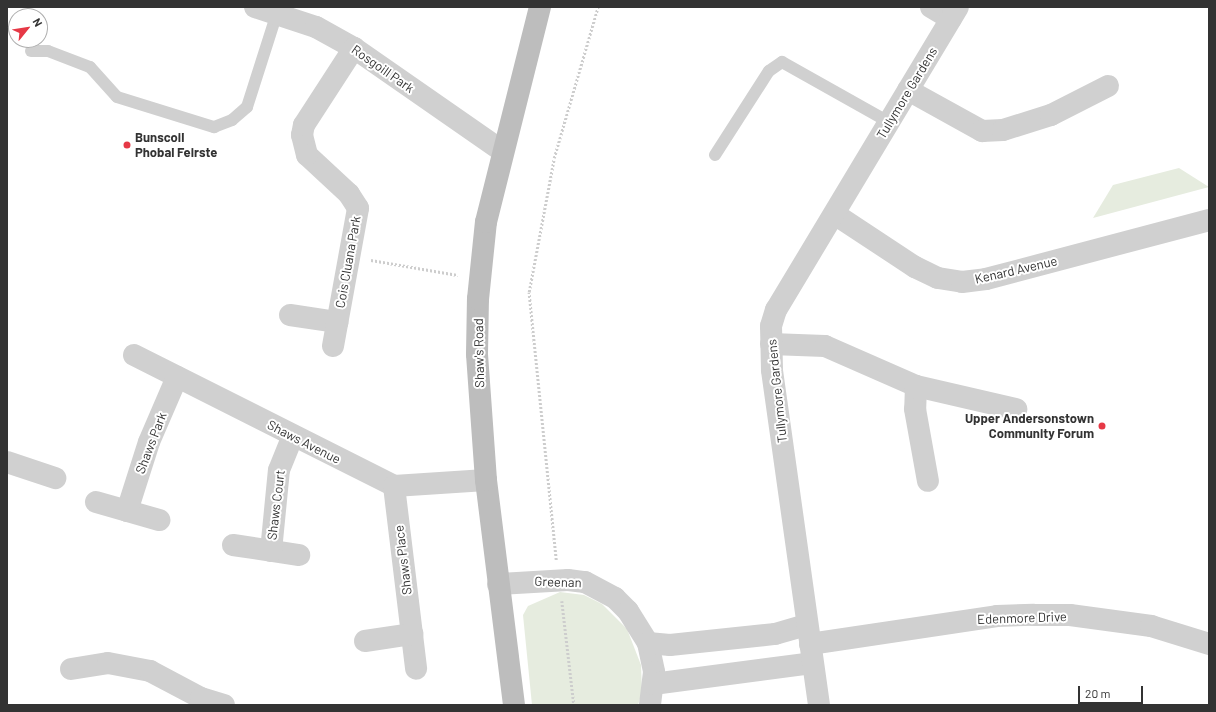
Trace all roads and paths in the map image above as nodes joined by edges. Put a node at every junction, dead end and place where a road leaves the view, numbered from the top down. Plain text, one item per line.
1 (255, 7) edge
2 (540, 7) edge
3 (598, 7) edge
4 (932, 7) edge
5 (277, 13) junction
6 (955, 13) edge
7 (354, 48) junction
8 (31, 51) dead end
9 (1108, 86) dead end
10 (908, 90) junction
11 (889, 122) junction
12 (502, 151) junction
13 (715, 155) dead end
14 (836, 215) junction
15 (1209, 220) edge
16 (351, 255) junction
17 (480, 279) junction
18 (290, 315) dead end
19 (337, 322) junction
20 (771, 344) junction
21 (333, 346) dead end
22 (134, 355) dead end
23 (178, 377) junction
24 (916, 386) junction
25 (1016, 409) dead end
26 (292, 437) junction
27 (7, 462) edge
28 (55, 478) dead end
29 (486, 480) junction
30 (928, 481) dead end
31 (394, 486) junction
32 (96, 502) dead end
33 (127, 511) junction
34 (159, 520) dead end
35 (233, 545) dead end
36 (271, 550) junction
37 (299, 555) dead end
38 (557, 566) dead end
39 (498, 584) junction
40 (561, 598) dead end
41 (412, 634) junction
42 (365, 641) dead end
43 (648, 643) junction
44 (809, 644) junction
45 (1209, 644) edge
46 (71, 669) dead end
47 (416, 669) dead end
48 (652, 695) edge
49 (224, 705) edge
50 (514, 705) edge
51 (574, 705) edge
52 (819, 705) edge

1 - 5 street, Rosgoill Park
2 - 12 street, Shaw's Road
3 - 38 path
4 - 6 street
5 - 7 street, Rosgoill Park
5 - 8 lane
6 - 10 street, Tullymore Gardens
7 - 12 street, Rosgoill Park
7 - 16 street, Cois Cluana Park
9 - 10 street
10 - 11 street, Tullymore Gardens
11 - 13 lane
11 - 14 street, Tullymore Gardens
12 - 17 street, Shaw's Road
14 - 15 street, Kenard Avenue
14 - 20 street, Tullymore Gardens
16 - 17 path
16 - 19 street, Cois Cluana Park
17 - 29 street, Shaw's Road
18 - 19 street
19 - 21 street, Cois Cluana Park
20 - 24 street
20 - 44 street, Tullymore Gardens
22 - 23 street, Shaws Avenue
23 - 26 street, Shaws Avenue
23 - 33 street, Shaws Park
24 - 25 street
24 - 30 street
26 - 31 street, Shaws Avenue
26 - 36 street, Shaws Court
27 - 28 street
29 - 31 street, Shaws Avenue
29 - 39 street, Shaw's Road
31 - 41 street, Shaws Place
32 - 33 street
33 - 34 street
35 - 36 street, Shaws Court
36 - 37 street, Shaws Court
39 - 43 street, Greenan
39 - 50 street, Shaw's Road
40 - 51 path
41 - 42 street
41 - 47 street, Shaws Place
43 - 44 street
43 - 48 street, Greenan
44 - 45 street, Edenmore Drive
44 - 48 street
44 - 52 street, Tullymore Gardens
46 - 49 street

